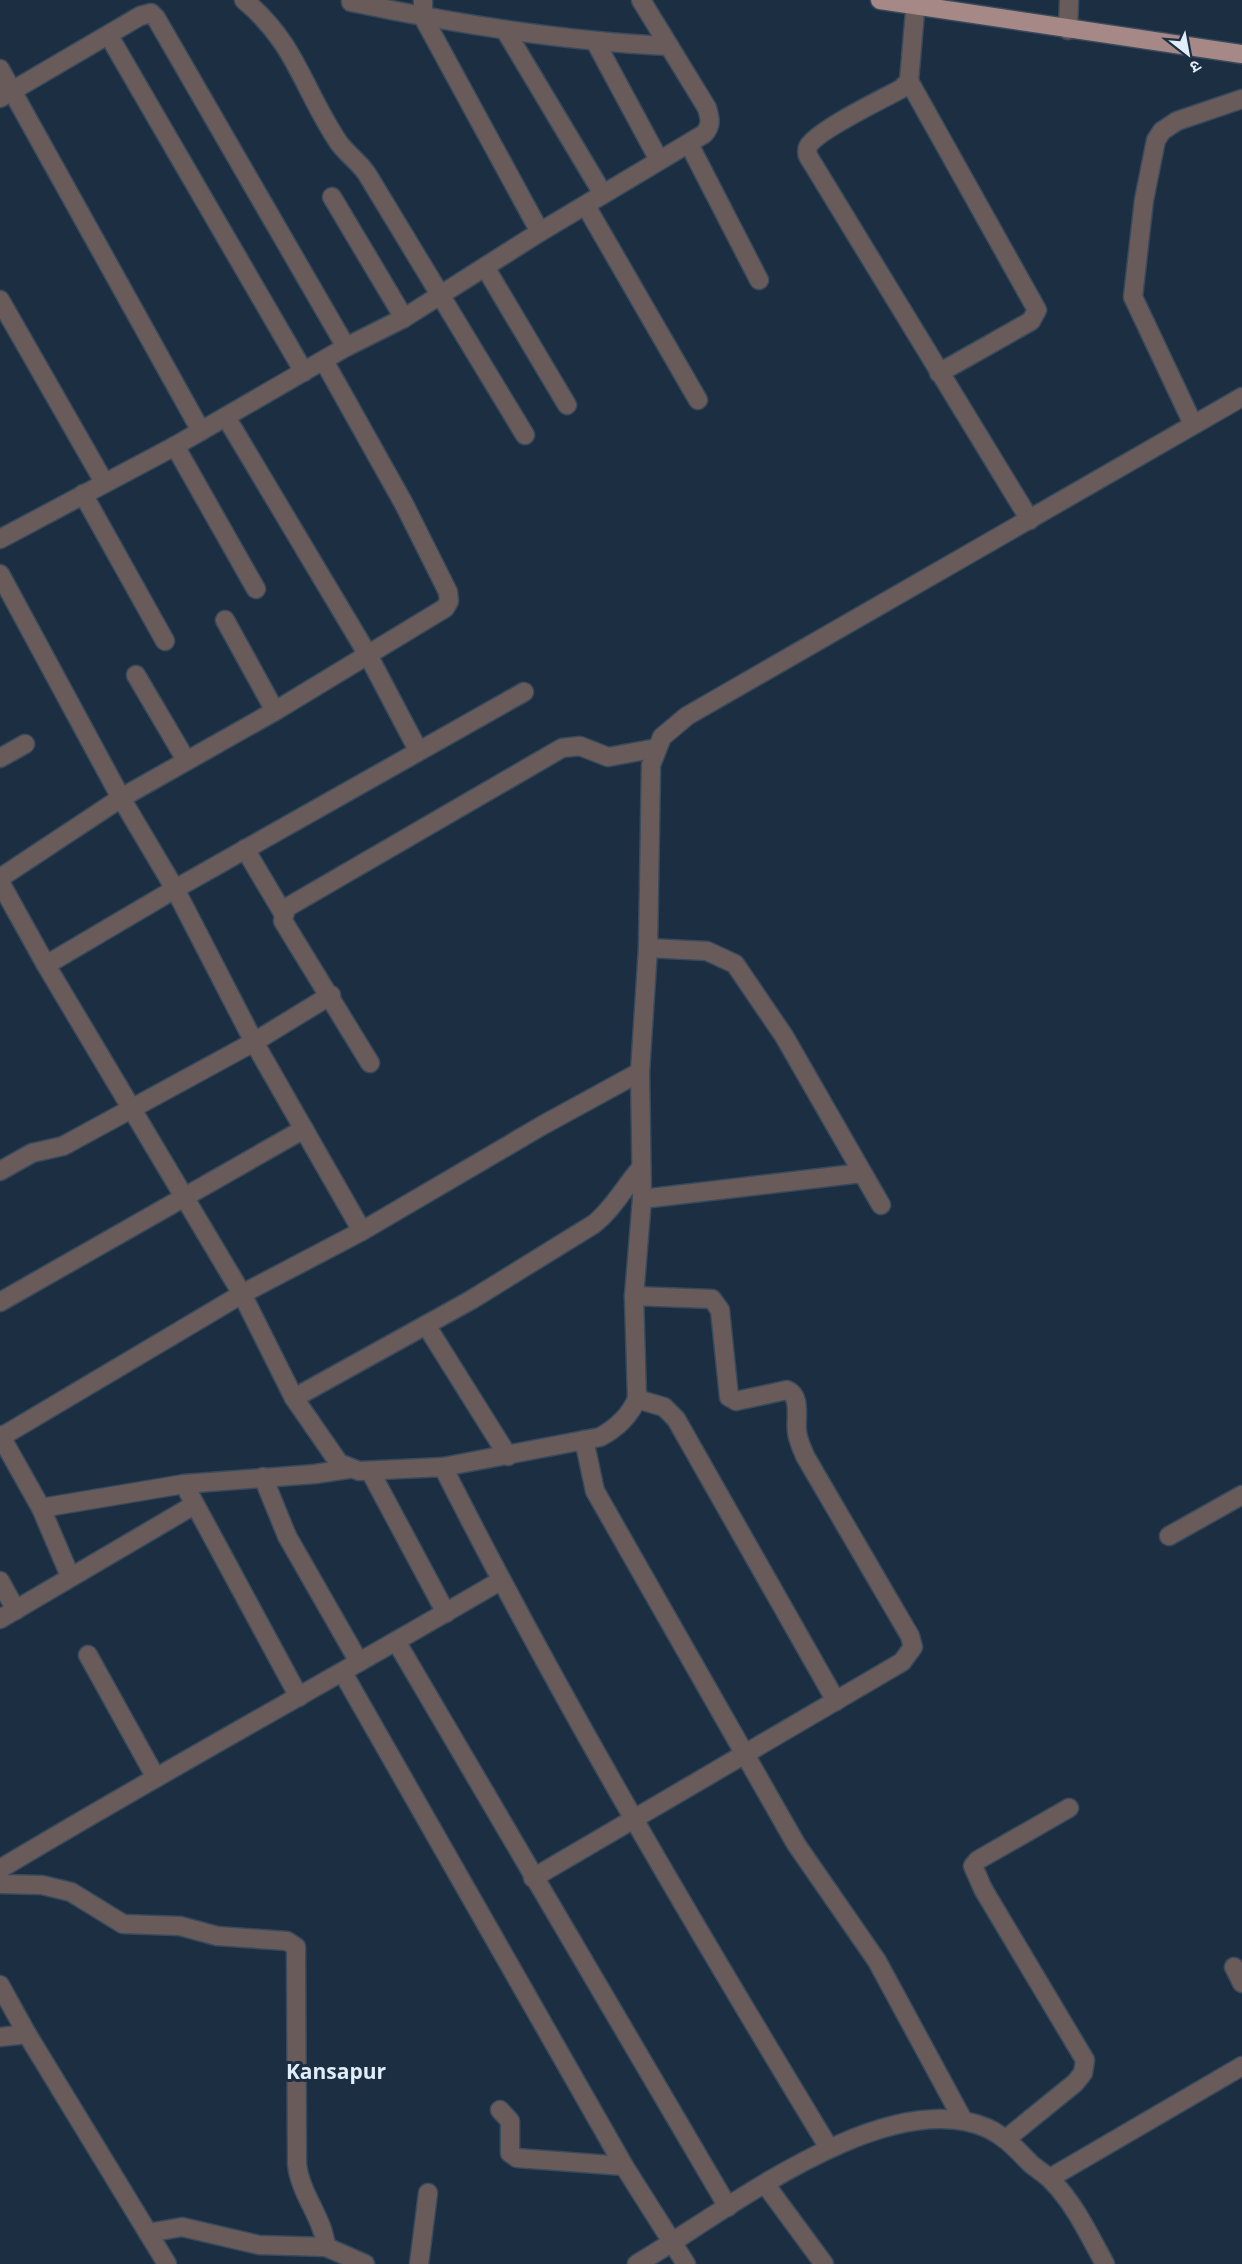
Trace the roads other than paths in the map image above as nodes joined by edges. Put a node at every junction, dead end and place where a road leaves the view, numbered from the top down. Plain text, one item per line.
1 (244, 0) edge
2 (641, 0) edge
3 (880, 0) edge
4 (1069, 0) edge
5 (351, 2) dead end
6 (916, 2) edge
7 (423, 9) edge
8 (505, 30) junction
9 (1068, 30) junction
10 (109, 36) junction
11 (596, 42) junction
12 (669, 46) junction
13 (1242, 54) edge
14 (0, 69) edge
15 (909, 81) junction
16 (6, 94) edge
17 (1242, 99) edge
18 (689, 144) junction
19 (659, 160) junction
20 (603, 194) junction
21 (332, 196) dead end
22 (586, 206) junction
23 (540, 232) junction
24 (485, 267) junction
25 (759, 280) dead end
26 (442, 295) junction
27 (0, 300) edge
28 (404, 318) junction
29 (346, 347) junction
30 (324, 361) junction
31 (304, 372) junction
32 (939, 373) junction
33 (1242, 398) edge
34 (698, 400) dead end
35 (567, 405) dead end
36 (226, 417) junction
37 (1193, 424) junction
38 (201, 431) junction
39 (525, 435) dead end
40 (175, 446) junction
41 (104, 482) junction
42 (83, 494) junction
43 (1030, 520) junction
44 (2, 533) edge
45 (0, 574) edge
46 (256, 589) dead end
47 (225, 620) dead end
48 (165, 641) dead end
49 (368, 655) junction
50 (136, 675) dead end
51 (524, 692) dead end
52 (275, 711) junction
53 (26, 744) dead end
54 (657, 748) junction
55 (418, 750) junction
56 (0, 758) edge
57 (186, 760) junction
58 (121, 798) junction
59 (245, 849) junction
60 (1, 885) edge
61 (175, 889) junction
62 (284, 913) junction
63 (648, 948) junction
64 (46, 965) junction
65 (331, 995) junction
66 (254, 1042) junction
67 (370, 1063) dead end
68 (640, 1072) junction
69 (131, 1108) junction
70 (304, 1129) junction
71 (641, 1168) junction
72 (0, 1171) edge
73 (862, 1173) junction
74 (183, 1197) junction
75 (642, 1199) junction
76 (881, 1205) dead end
77 (362, 1231) junction
78 (242, 1294) junction
79 (634, 1296) junction
80 (0, 1302) edge
81 (426, 1324) junction
82 (294, 1398) junction
83 (637, 1399) junction
84 (1, 1436) edge
85 (584, 1440) junction
86 (508, 1456) junction
87 (443, 1467) junction
88 (348, 1469) junction
89 (370, 1471) junction
90 (263, 1477) junction
91 (184, 1484) junction
92 (1242, 1495) edge
93 (194, 1504) junction
94 (41, 1508) junction
95 (1169, 1536) dead end
96 (70, 1576) junction
97 (0, 1581) edge
98 (500, 1581) junction
99 (446, 1613) junction
100 (8, 1614) edge
101 (396, 1641) junction
102 (88, 1655) dead end
103 (359, 1662) junction
104 (343, 1673) junction
105 (299, 1697) junction
106 (836, 1701) junction
107 (744, 1756) junction
108 (155, 1776) junction
109 (1069, 1808) dead end
110 (633, 1820) junction
111 (0, 1869) edge
112 (533, 1878) junction
113 (0, 1884) edge
114 (1234, 1966) dead end
115 (1242, 1983) edge
116 (0, 1985) edge
117 (27, 2034) junction
118 (0, 2037) edge
119 (1242, 2066) edge
120 (500, 2110) dead end
121 (963, 2120) junction
122 (1006, 2139) junction
123 (829, 2148) junction
124 (624, 2166) junction
125 (1050, 2178) junction
126 (765, 2184) junction
127 (428, 2193) dead end
128 (728, 2207) junction
129 (148, 2233) junction
130 (673, 2243) junction
131 (326, 2247) junction
132 (167, 2264) edge
133 (365, 2264) edge
134 (418, 2264) edge
135 (637, 2264) edge
136 (686, 2264) edge
137 (824, 2264) edge
138 (1105, 2264) edge

1 - 26 street
2 - 12 street
3 - 6 main road
4 - 9 street
5 - 7 street
6 - 9 main road
6 - 15 street
7 - 8 street
7 - 23 street
8 - 11 street
8 - 20 street
9 - 13 main road
10 - 16 street
10 - 29 street
10 - 31 street
11 - 12 street
11 - 19 street
12 - 18 street
14 - 16 street
15 - 32 street
15 - 32 street
16 - 38 street
17 - 37 street
18 - 19 street
18 - 25 street
19 - 20 street
20 - 22 street
21 - 28 street
22 - 23 street
22 - 34 street
23 - 24 street
24 - 26 street
24 - 35 street
26 - 28 street
26 - 39 street
27 - 41 street
28 - 29 street
29 - 30 street
30 - 31 street
30 - 49 street
31 - 36 street
32 - 43 street
33 - 37 street
36 - 38 street
36 - 49 street
37 - 43 street
38 - 40 street
40 - 41 street
40 - 46 street
41 - 42 street
42 - 44 street
42 - 48 street
43 - 54 street
45 - 58 street
47 - 52 street
49 - 52 street
49 - 55 street
50 - 57 street
51 - 55 street
52 - 57 street
53 - 56 street
54 - 62 street
54 - 63 street
55 - 59 street
57 - 58 street
58 - 60 street
58 - 61 street
59 - 61 street
59 - 62 street
60 - 64 street
61 - 64 street
61 - 66 street
62 - 65 street
63 - 68 street
63 - 73 street
64 - 69 street
65 - 66 street
65 - 67 street
66 - 69 street
66 - 70 street
68 - 71 street
68 - 77 street
69 - 72 street
69 - 74 street
70 - 74 street
70 - 77 street
71 - 75 street
71 - 81 street
73 - 75 street
73 - 76 street
74 - 78 street
74 - 80 street
75 - 79 street
77 - 78 street
78 - 82 street
78 - 84 street
79 - 83 street
79 - 106 street
81 - 82 street
81 - 86 street
82 - 88 street
83 - 85 street
83 - 106 street
84 - 94 street
85 - 86 street
85 - 107 street
86 - 87 street
87 - 89 street
87 - 98 street
88 - 89 street
88 - 90 street
89 - 99 street
90 - 91 street
90 - 103 street
91 - 93 street
91 - 94 street
92 - 95 street
93 - 96 street
93 - 105 street
94 - 96 street
96 - 100 street
97 - 100 street
98 - 99 street
98 - 110 street
99 - 101 street
101 - 103 street
101 - 112 street
102 - 108 street
103 - 104 street
104 - 105 street
104 - 124 street
105 - 108 street
106 - 107 street
107 - 110 street
107 - 121 street
108 - 111 street
109 - 122 street
110 - 112 street
110 - 123 street
112 - 128 street
113 - 131 street
114 - 115 street
116 - 117 street
117 - 118 street
117 - 129 street
119 - 125 street
120 - 124 street
121 - 122 street
121 - 123 street
122 - 125 street
123 - 126 street
124 - 130 street
125 - 138 street
126 - 128 street
126 - 137 street
127 - 134 street
128 - 130 street
129 - 131 street
129 - 132 street
130 - 135 street
130 - 136 street
131 - 133 street

